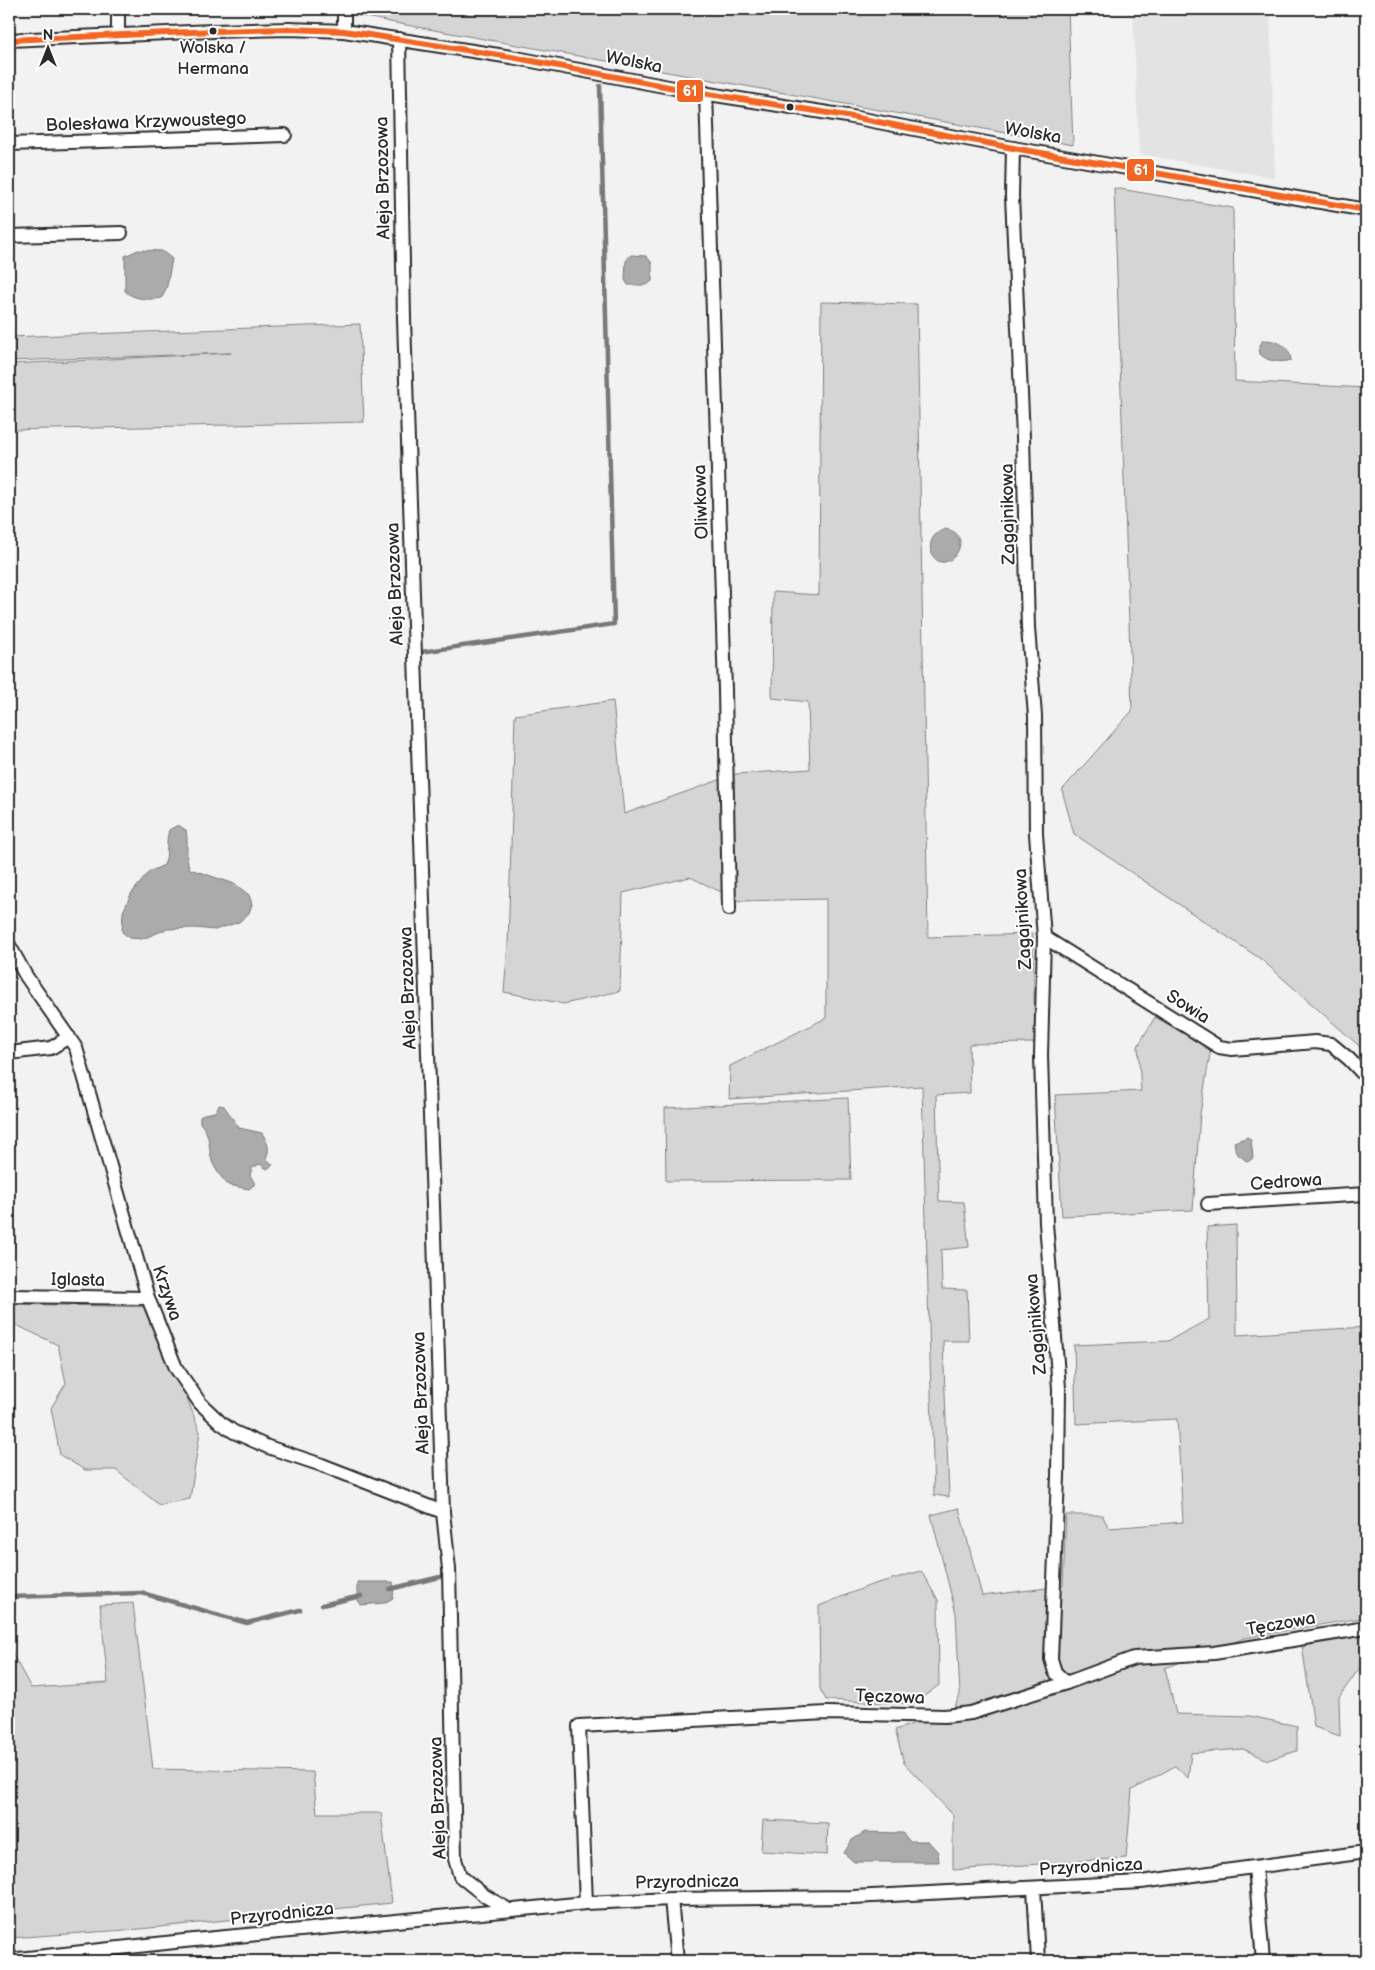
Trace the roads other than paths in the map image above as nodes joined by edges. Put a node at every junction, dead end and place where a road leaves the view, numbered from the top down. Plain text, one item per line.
1 (118, 9) edge
2 (344, 9) edge
3 (344, 31) junction
4 (118, 34) junction
5 (398, 39) junction
6 (9, 40) edge
7 (706, 93) junction
8 (285, 135) dead end
9 (9, 144) edge
10 (1013, 148) junction
11 (1366, 210) edge
12 (121, 233) dead end
13 (9, 236) edge
14 (729, 909) dead end
15 (1044, 937) junction
16 (9, 945) edge
17 (69, 1037) junction
18 (9, 1053) edge
19 (1366, 1078) edge
20 (1366, 1194) edge
21 (1208, 1204) dead end
22 (9, 1296) edge
23 (148, 1298) junction
24 (442, 1512) junction
25 (1366, 1628) edge
26 (1066, 1683) junction
27 (1366, 1852) edge
28 (1254, 1867) junction
29 (1034, 1888) junction
30 (671, 1899) junction
31 (586, 1903) junction
32 (509, 1910) junction
33 (9, 1960) edge
34 (677, 1961) edge
35 (1038, 1961) edge
36 (1263, 1961) edge

1 - 4 street
2 - 3 street
3 - 4 street, Wolska
3 - 5 street, Wolska
4 - 6 street, Wolska
5 - 7 street, Wolska
5 - 24 street, Aleja Brzozowa
7 - 10 street, Wolska
7 - 14 street, Oliwkowa
8 - 9 street, Bolesława Krzywoustego
10 - 11 street, Wolska
10 - 15 street, Zagajnikowa
12 - 13 street
15 - 19 street, Sowia
15 - 26 street, Zagajnikowa
16 - 17 street, Krzywa
17 - 18 street
17 - 23 street, Krzywa
20 - 21 street, Cedrowa
22 - 23 street, Iglasta
23 - 24 street, Krzywa
24 - 32 street, Aleja Brzozowa
25 - 26 street, Tęczowa
26 - 31 street, Tęczowa
27 - 28 street, Przyrodnicza
28 - 29 street, Przyrodnicza
28 - 36 street
29 - 30 street, Przyrodnicza
29 - 35 street
30 - 31 street, Przyrodnicza
30 - 34 street
31 - 32 street, Przyrodnicza
32 - 33 street, Przyrodnicza

